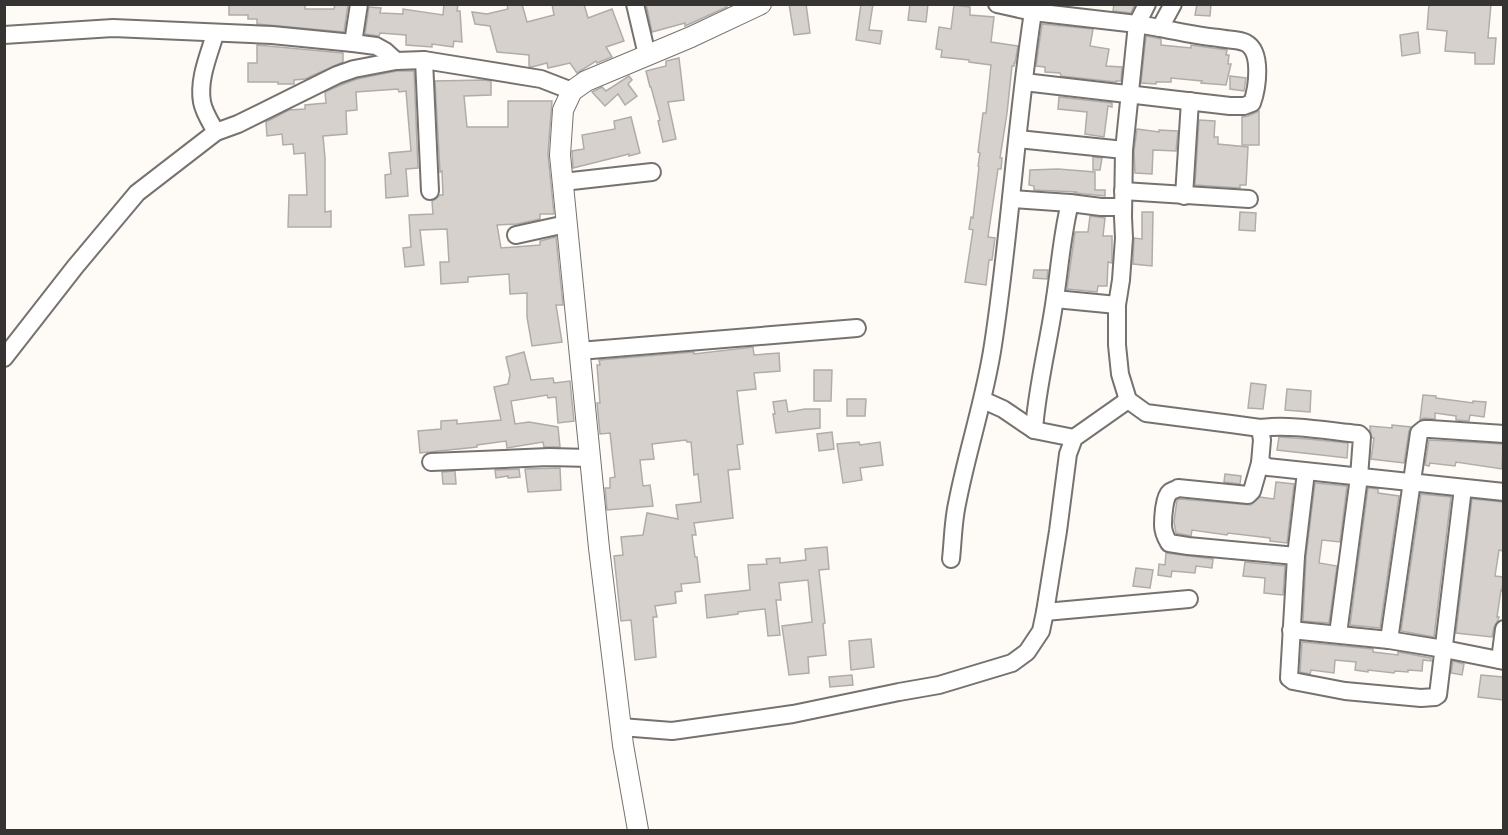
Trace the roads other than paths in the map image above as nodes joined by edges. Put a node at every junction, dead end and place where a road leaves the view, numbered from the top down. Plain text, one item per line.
1 (359, 4) edge
2 (635, 4) edge
3 (761, 4) edge
4 (997, 4) edge
5 (1147, 4) edge
6 (1173, 4) edge
7 (1033, 12) junction
8 (1137, 24) junction
9 (1160, 28) junction
10 (216, 34) junction
11 (4, 35) edge
12 (353, 43) junction
13 (647, 55) junction
14 (424, 60) junction
15 (396, 61) junction
16 (1024, 82) junction
17 (572, 91) junction
18 (1129, 94) junction
19 (1190, 101) junction
20 (216, 132) junction
21 (1018, 139) junction
22 (1124, 150) junction
23 (652, 172) dead end
24 (563, 182) junction
25 (430, 191) dead end
26 (1184, 195) junction
27 (1011, 199) junction
28 (1123, 199) junction
29 (1249, 199) dead end
30 (1070, 203) junction
31 (566, 224) junction
32 (516, 235) dead end
33 (1055, 299) junction
34 (1117, 305) junction
35 (857, 328) dead end
36 (579, 351) junction
37 (4, 358) edge
38 (983, 399) junction
39 (1128, 400) junction
40 (1260, 428) junction
41 (1034, 430) junction
42 (1503, 434) edge
43 (1074, 438) junction
44 (590, 458) junction
45 (431, 462) dead end
46 (1260, 463) junction
47 (1306, 472) junction
48 (1359, 477) junction
49 (1412, 482) junction
50 (1462, 488) junction
51 (1503, 492) edge
52 (1296, 556) junction
53 (951, 558) dead end
54 (1189, 599) dead end
55 (1045, 612) junction
56 (1503, 629) edge
57 (1291, 630) junction
58 (1338, 634) junction
59 (1389, 640) junction
60 (1444, 649) junction
61 (1502, 661) edge
62 (621, 727) junction
63 (638, 831) edge

1 - 12 street
2 - 13 street
3 - 13 street
4 - 7 street
5 - 8 street
6 - 9 street
7 - 8 street
7 - 16 street
8 - 9 street
8 - 18 street
9 - 19 street
10 - 11 street
10 - 12 street
10 - 20 street
12 - 15 street
13 - 17 street
14 - 15 street
14 - 17 street
14 - 25 street
15 - 20 street
16 - 18 street
16 - 21 street
17 - 24 street
18 - 19 street
18 - 22 street
19 - 26 street
20 - 37 street
21 - 22 street
21 - 27 street
22 - 28 street
23 - 24 street
24 - 31 street
26 - 28 street
26 - 29 street
27 - 30 street
27 - 38 street
28 - 30 street
28 - 34 street
30 - 33 street
31 - 32 street
31 - 36 street
33 - 34 street
33 - 41 street
34 - 39 street
35 - 36 street
36 - 44 street
38 - 41 street
38 - 53 street
39 - 40 street
39 - 43 street
40 - 46 street
40 - 48 street
41 - 43 street
42 - 49 street
43 - 55 street
44 - 45 street
44 - 62 street
46 - 47 street
46 - 52 street
47 - 48 street
47 - 52 street
48 - 49 street
48 - 58 street
49 - 50 street
49 - 59 street
50 - 51 street
50 - 60 street
52 - 57 street
54 - 55 street
55 - 62 street
56 - 61 street
57 - 58 street
57 - 60 street
58 - 59 street
59 - 60 street
60 - 61 street
62 - 63 street

